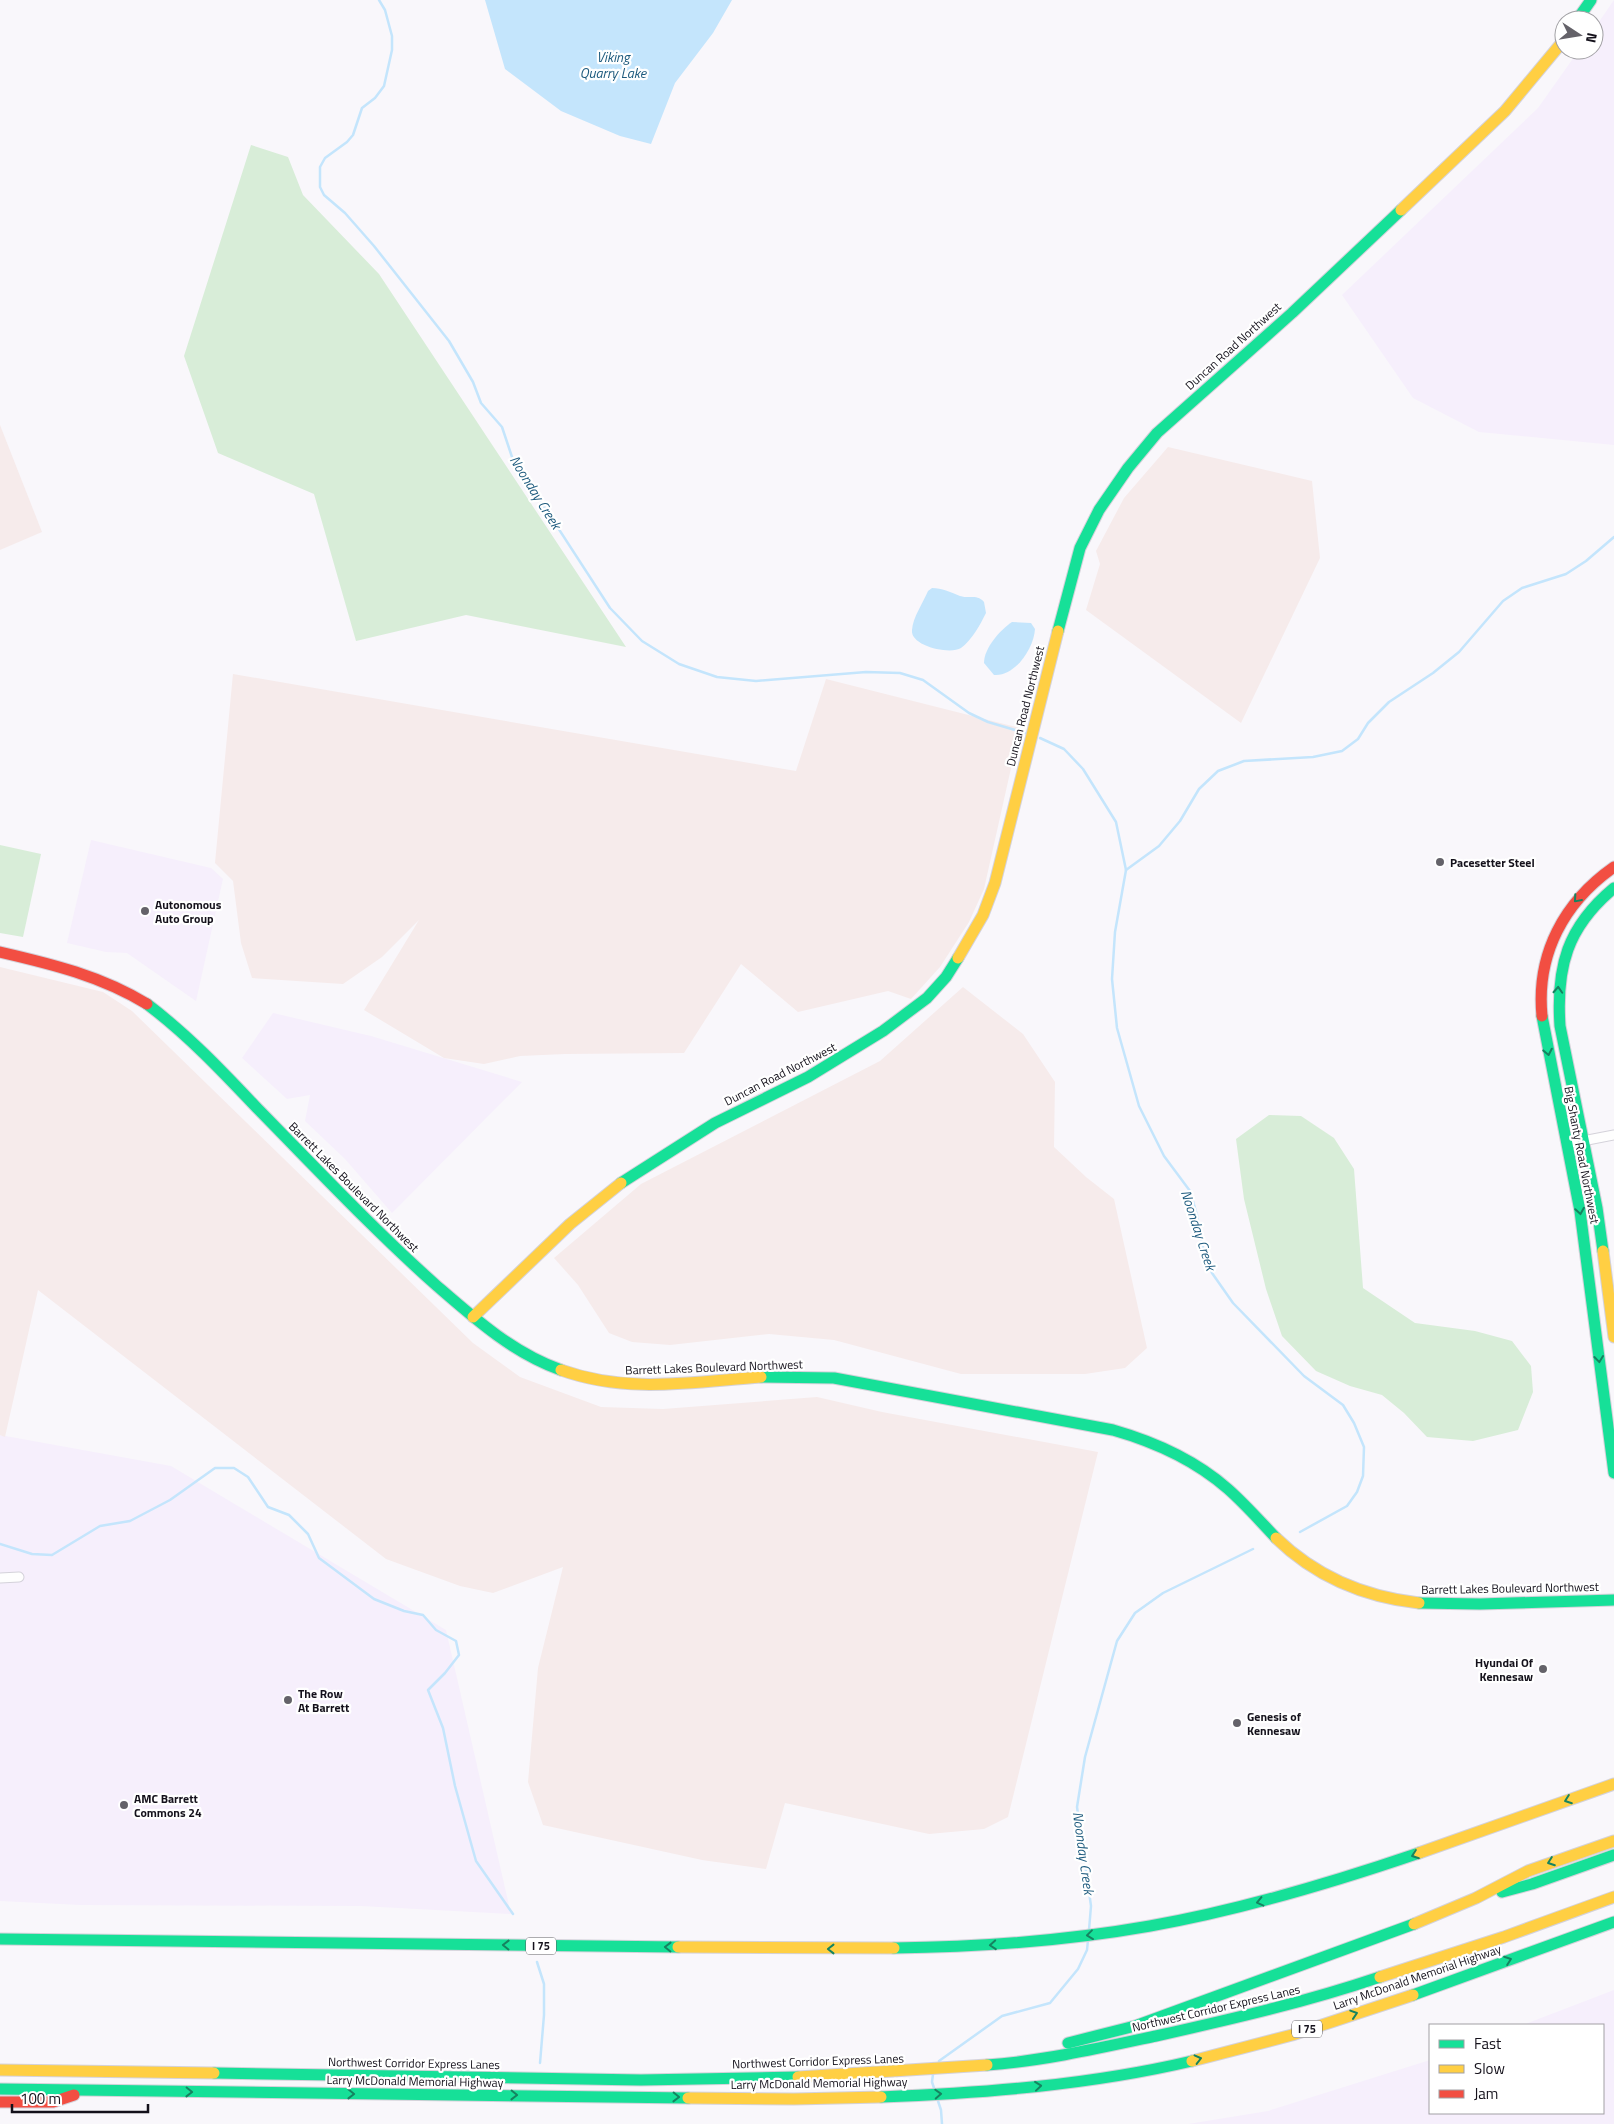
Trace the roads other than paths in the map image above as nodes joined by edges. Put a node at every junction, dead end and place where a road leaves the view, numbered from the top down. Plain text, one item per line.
1 (1554, 52) edge
2 (1614, 867) edge
3 (1614, 888) edge
4 (0, 952) edge
5 (1614, 1135) edge
6 (1584, 1141) junction
7 (1567, 1144) junction
8 (473, 1317) junction
9 (1614, 1337) edge
10 (1614, 1473) edge
11 (19, 1577) dead end
12 (0, 1578) edge
13 (1614, 1600) edge
14 (1614, 1784) edge
15 (1614, 1841) edge
16 (1614, 1855) edge
17 (1614, 1897) edge
18 (1476, 1898) junction
19 (1614, 1922) edge
20 (0, 1932) edge
21 (0, 1939) edge
22 (41, 1939) junction
23 (1016, 2059) junction
24 (0, 2070) edge
25 (0, 2089) edge
26 (88, 2091) junction
27 (0, 2102) edge

1 - 8 main road, Duncan Road Northwest
2 -> 7 main road, Big Shanty Road Northwest
6 -> 3 main road, Big Shanty Road Northwest
4 - 8 main road, Barrett Lakes Boulevard Northwest
5 - 6 street
6 - 7 street
6 - 9 main road, Big Shanty Road Northwest
7 -> 10 main road, Big Shanty Road Northwest
8 - 13 main road, Barrett Lakes Boulevard Northwest
11 - 12 street
14 -> 22 main road, I 75
15 -> 18 main road
16 - 18 main road
17 - 23 main road, Northwest Corridor Express Lanes
18 - 23 main road
26 -> 19 main road, Larry McDonald Memorial Highway / I 75
20 - 22 main road
21 - 22 main road, I 75
23 - 24 main road, Northwest Corridor Express Lanes
25 - 26 main road, Larry McDonald Memorial Highway / I 75
26 - 27 main road

